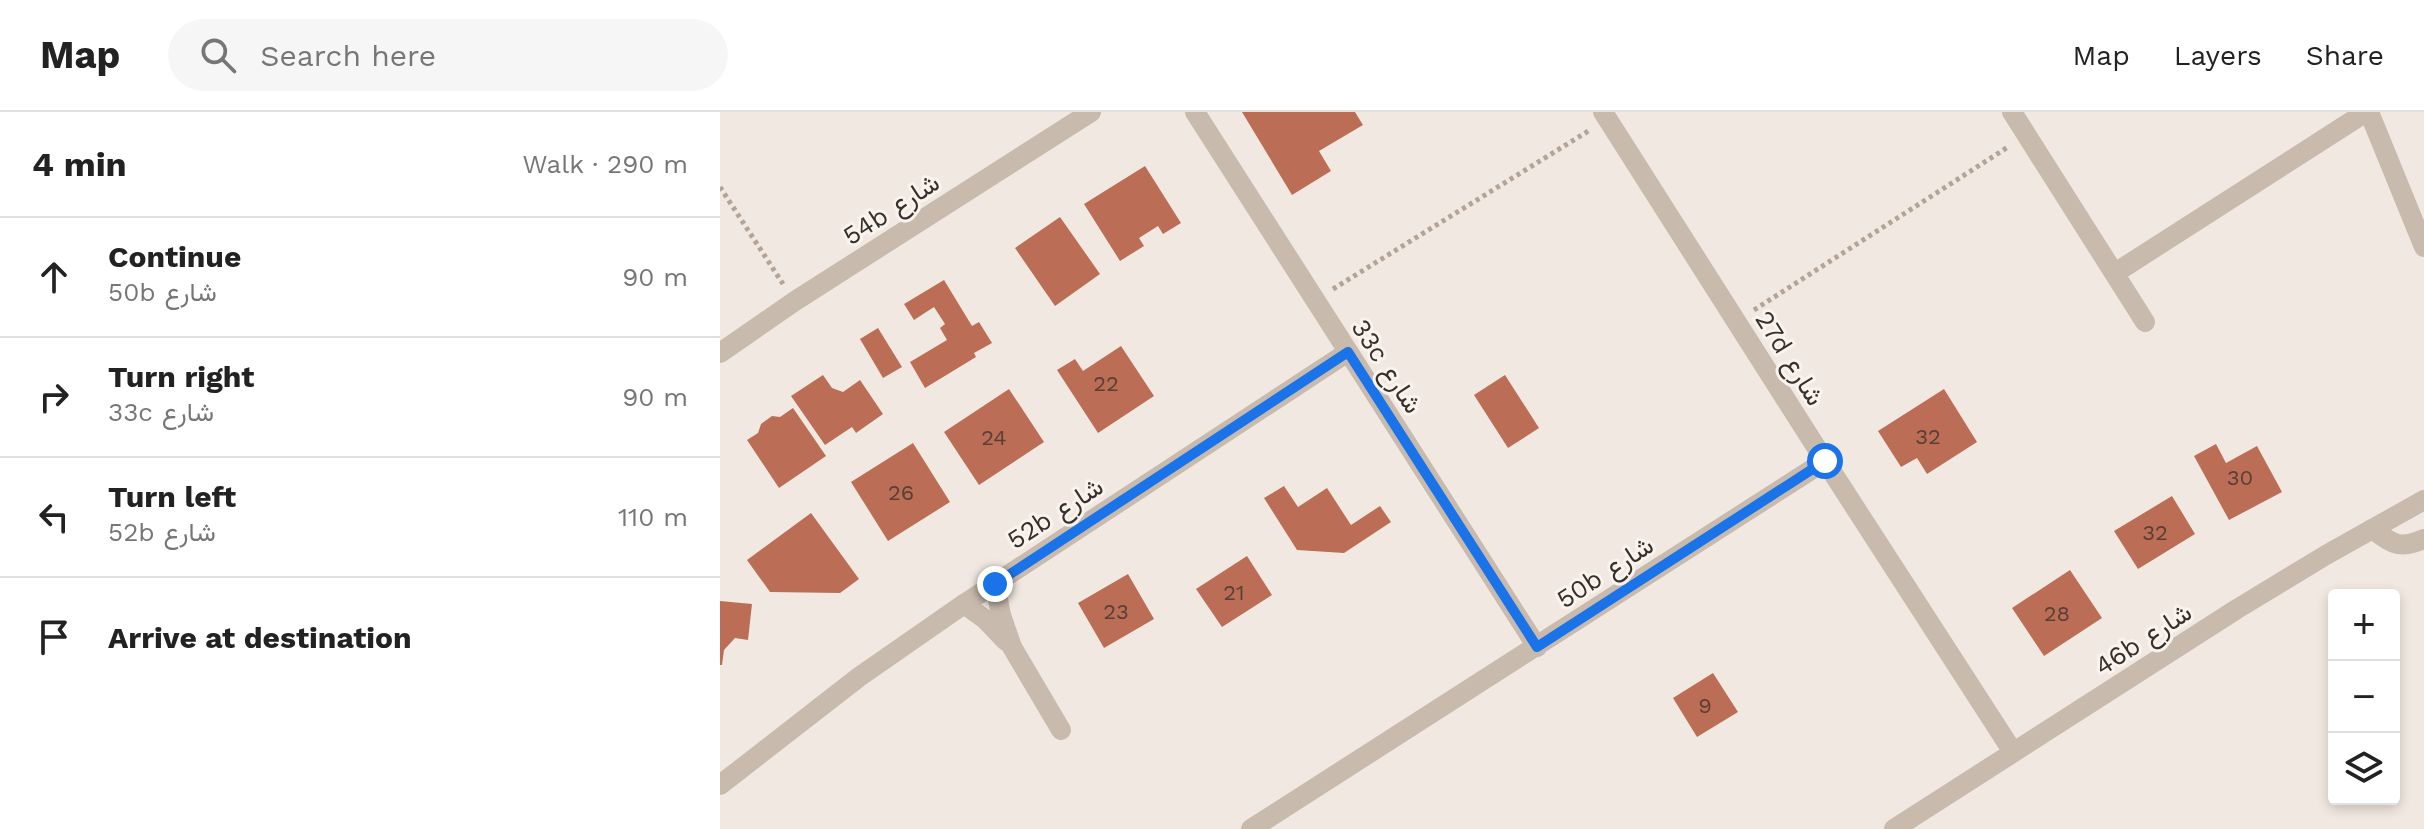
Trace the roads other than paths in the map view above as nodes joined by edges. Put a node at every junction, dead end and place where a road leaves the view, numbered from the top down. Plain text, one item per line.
1 (1091, 112) edge
2 (1195, 112) edge
3 (2012, 112) edge
4 (2367, 112) edge
5 (1606, 116) edge
6 (2424, 247) edge
7 (2115, 273) junction
8 (2145, 322) dead end
9 (1348, 352) junction
10 (720, 353) edge
11 (1825, 461) junction
12 (2424, 500) edge
13 (2372, 529) junction
14 (2424, 539) edge
15 (995, 584) junction
16 (964, 604) junction
17 (1012, 647) junction
18 (1537, 647) junction
19 (1061, 730) dead end
20 (2013, 752) junction
21 (720, 785) edge
22 (1251, 829) edge
23 (1894, 829) edge

1 - 10 street, 54b شارع
2 - 9 street, 33c شارع
3 - 7 street
4 - 6 street
4 - 7 street
5 - 11 street, 27d شارع
7 - 8 street
9 - 15 street, 52b شارع
9 - 18 street, 33c شارع
11 - 18 street, 50b شارع
11 - 20 street, 27d شارع
12 - 13 street, 46b شارع
13 - 14 street
13 - 20 street, 46b شارع
15 - 16 street, 52b شارع
15 - 17 street
16 - 17 street
16 - 21 street, 52b شارع
17 - 19 street
18 - 22 street, 50b شارع
20 - 23 street, 46b شارع

